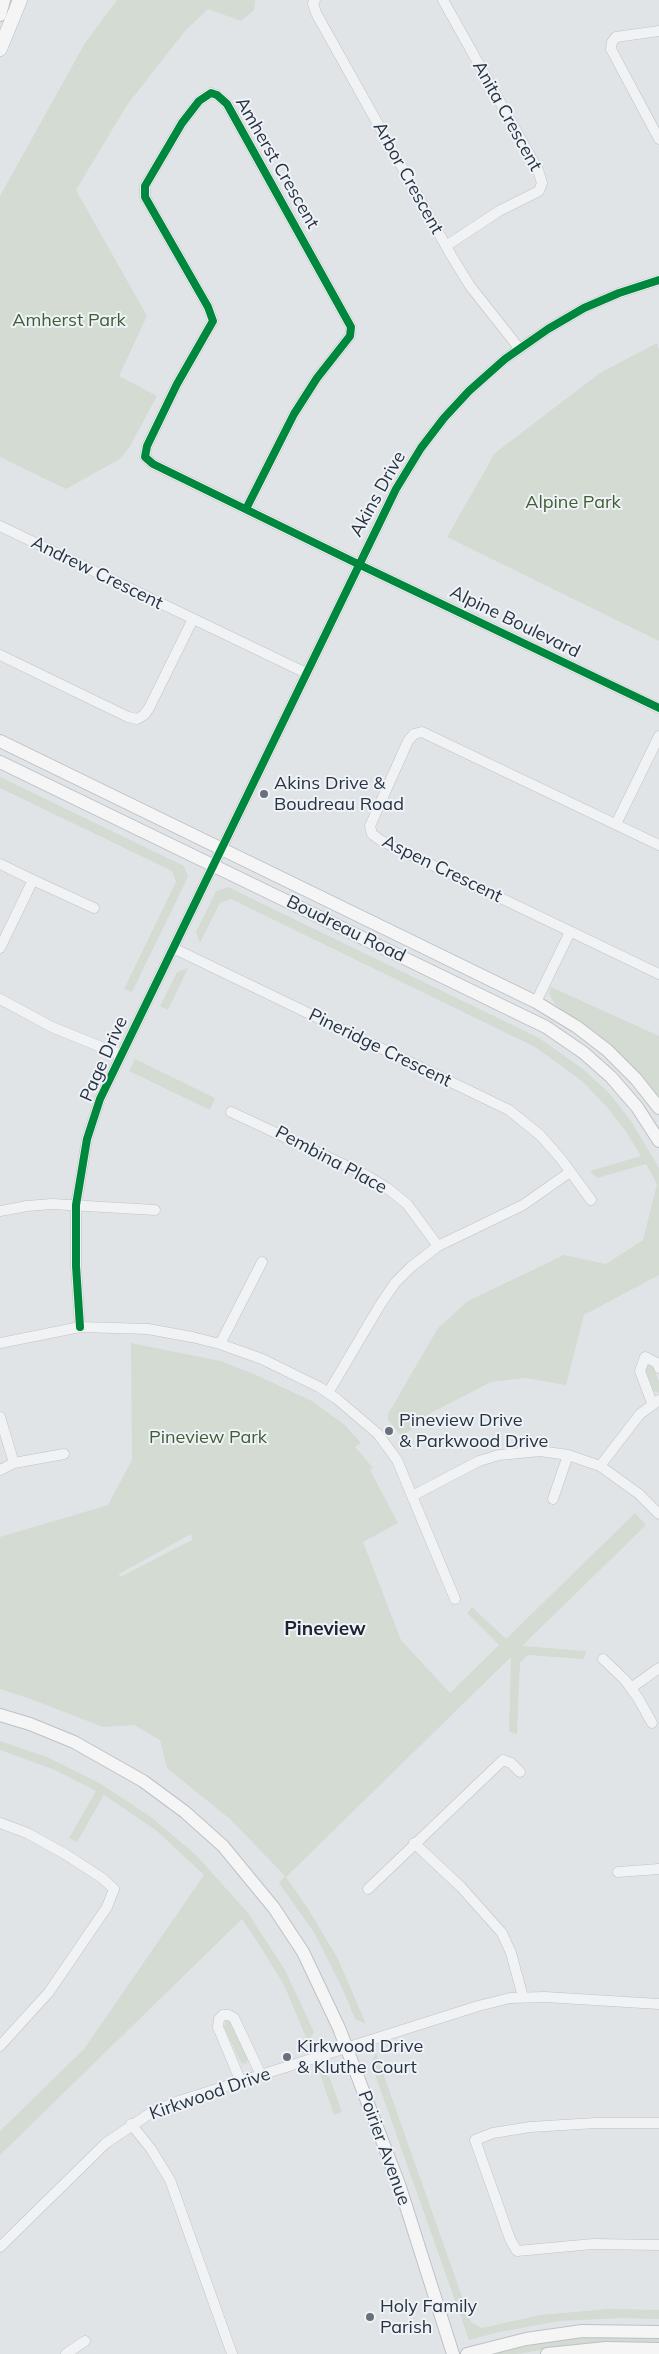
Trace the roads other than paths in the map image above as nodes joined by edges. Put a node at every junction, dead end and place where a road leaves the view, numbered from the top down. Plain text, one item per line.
1 (4, 0) edge
2 (20, 0) edge
3 (315, 0) edge
4 (443, 0) edge
5 (0, 14) edge
6 (659, 31) edge
7 (0, 48) edge
8 (659, 139) edge
9 (446, 246) junction
10 (659, 280) edge
11 (518, 348) junction
12 (246, 509) junction
13 (0, 526) edge
14 (358, 564) junction
15 (193, 619) junction
16 (0, 655) edge
17 (306, 673) junction
18 (659, 708) edge
19 (659, 736) edge
20 (0, 741) edge
21 (0, 762) edge
22 (616, 824) junction
23 (659, 845) edge
24 (220, 849) junction
25 (0, 864) edge
26 (213, 864) junction
27 (33, 880) junction
28 (94, 908) dead end
29 (570, 932) junction
30 (0, 948) edge
31 (173, 948) junction
32 (659, 974) edge
33 (0, 999) edge
34 (536, 1002) junction
35 (121, 1054) junction
36 (658, 1107) edge
37 (231, 1112) dead end
38 (659, 1141) edge
39 (570, 1172) junction
40 (591, 1200) dead end
41 (76, 1205) junction
42 (155, 1210) dead end
43 (0, 1211) edge
44 (438, 1246) junction
45 (262, 1262) dead end
46 (80, 1327) junction
47 (0, 1343) edge
48 (220, 1344) junction
49 (659, 1368) edge
50 (328, 1393) junction
51 (656, 1401) edge
52 (0, 1416) edge
53 (64, 1454) dead end
54 (568, 1454) junction
55 (14, 1463) junction
56 (600, 1466) junction
57 (0, 1470) edge
58 (412, 1496) junction
59 (553, 1499) dead end
60 (659, 1514) edge
61 (455, 1599) dead end
62 (603, 1659) dead end
63 (659, 1668) edge
64 (631, 1688) junction
65 (0, 1715) edge
66 (652, 1723) dead end
67 (520, 1772) dead end
68 (0, 1823) edge
69 (414, 1843) junction
70 (659, 1870) edge
71 (618, 1872) dead end
72 (368, 1889) dead end
73 (523, 1997) junction
74 (659, 2004) edge
75 (0, 2046) edge
76 (346, 2048) junction
77 (261, 2076) junction
78 (241, 2082) junction
79 (659, 2123) edge
80 (131, 2124) junction
81 (659, 2245) edge
82 (0, 2246) edge
83 (659, 2332) edge
84 (85, 2341) dead end
85 (659, 2349) edge
86 (66, 2354) edge
87 (232, 2354) edge
88 (453, 2354) edge
89 (467, 2354) edge
90 (547, 2354) edge

1 - 5 main road
2 - 7 highway
3 - 9 street, Arbor Crescent
4 - 9 street, Anita Crescent
6 - 8 street
9 - 11 street, Arbor Crescent
10 - 11 street, Akins Drive
11 - 14 street, Akins Drive
12 - 12 street, Amherst Crescent
12 - 14 street, Amherst Crescent
13 - 15 street, Andrew Crescent
14 - 17 street, Akins Drive
14 - 18 street, Alpine Boulevard
15 - 16 street
15 - 17 street, Andrew Crescent
17 - 24 street, Akins Drive
19 - 22 street
20 - 24 main road, Boudreau Road
21 - 26 main road, Boudreau Road
22 - 23 street, Aspen Crescent
22 - 29 street, Aspen Crescent
24 - 26 street, Page Drive
24 - 34 main road, Boudreau Road
25 - 27 street
26 - 31 street, Page Drive
26 - 38 main road, Boudreau Road
27 - 28 street
27 - 30 street
29 - 32 street, Aspen Crescent
29 - 34 street
31 - 35 street, Page Drive
31 - 39 street, Pineridge Crescent
33 - 35 street
34 - 36 main road, Boudreau Road
35 - 41 street, Page Drive
37 - 44 street, Pembina Place
39 - 40 street, Pineridge Crescent
39 - 44 street
41 - 42 street
41 - 43 street
41 - 46 street, Page Drive
44 - 50 street
45 - 48 street
46 - 47 street
46 - 48 street
48 - 50 street
49 - 51 street
50 - 58 street
51 - 56 street
52 - 55 street
53 - 55 street
54 - 56 street
54 - 58 street
54 - 59 street
55 - 57 street
56 - 60 street
58 - 61 street
62 - 64 street
63 - 64 street
64 - 66 street
65 - 76 main road, Poirier Avenue
67 - 69 street
68 - 75 street
69 - 72 street
69 - 73 street
70 - 71 street
73 - 74 street, Kirkwood Drive
73 - 76 street, Kirkwood Drive
76 - 77 street, Kirkwood Drive
76 - 88 main road, Poirier Avenue
77 - 78 street, Kirkwood Drive
77 - 78 street
78 - 80 street, Kirkwood Drive
79 - 81 street
80 - 82 street, Kirkwood Drive
80 - 87 street
83 - 89 main road
84 - 86 street
85 - 90 main road

